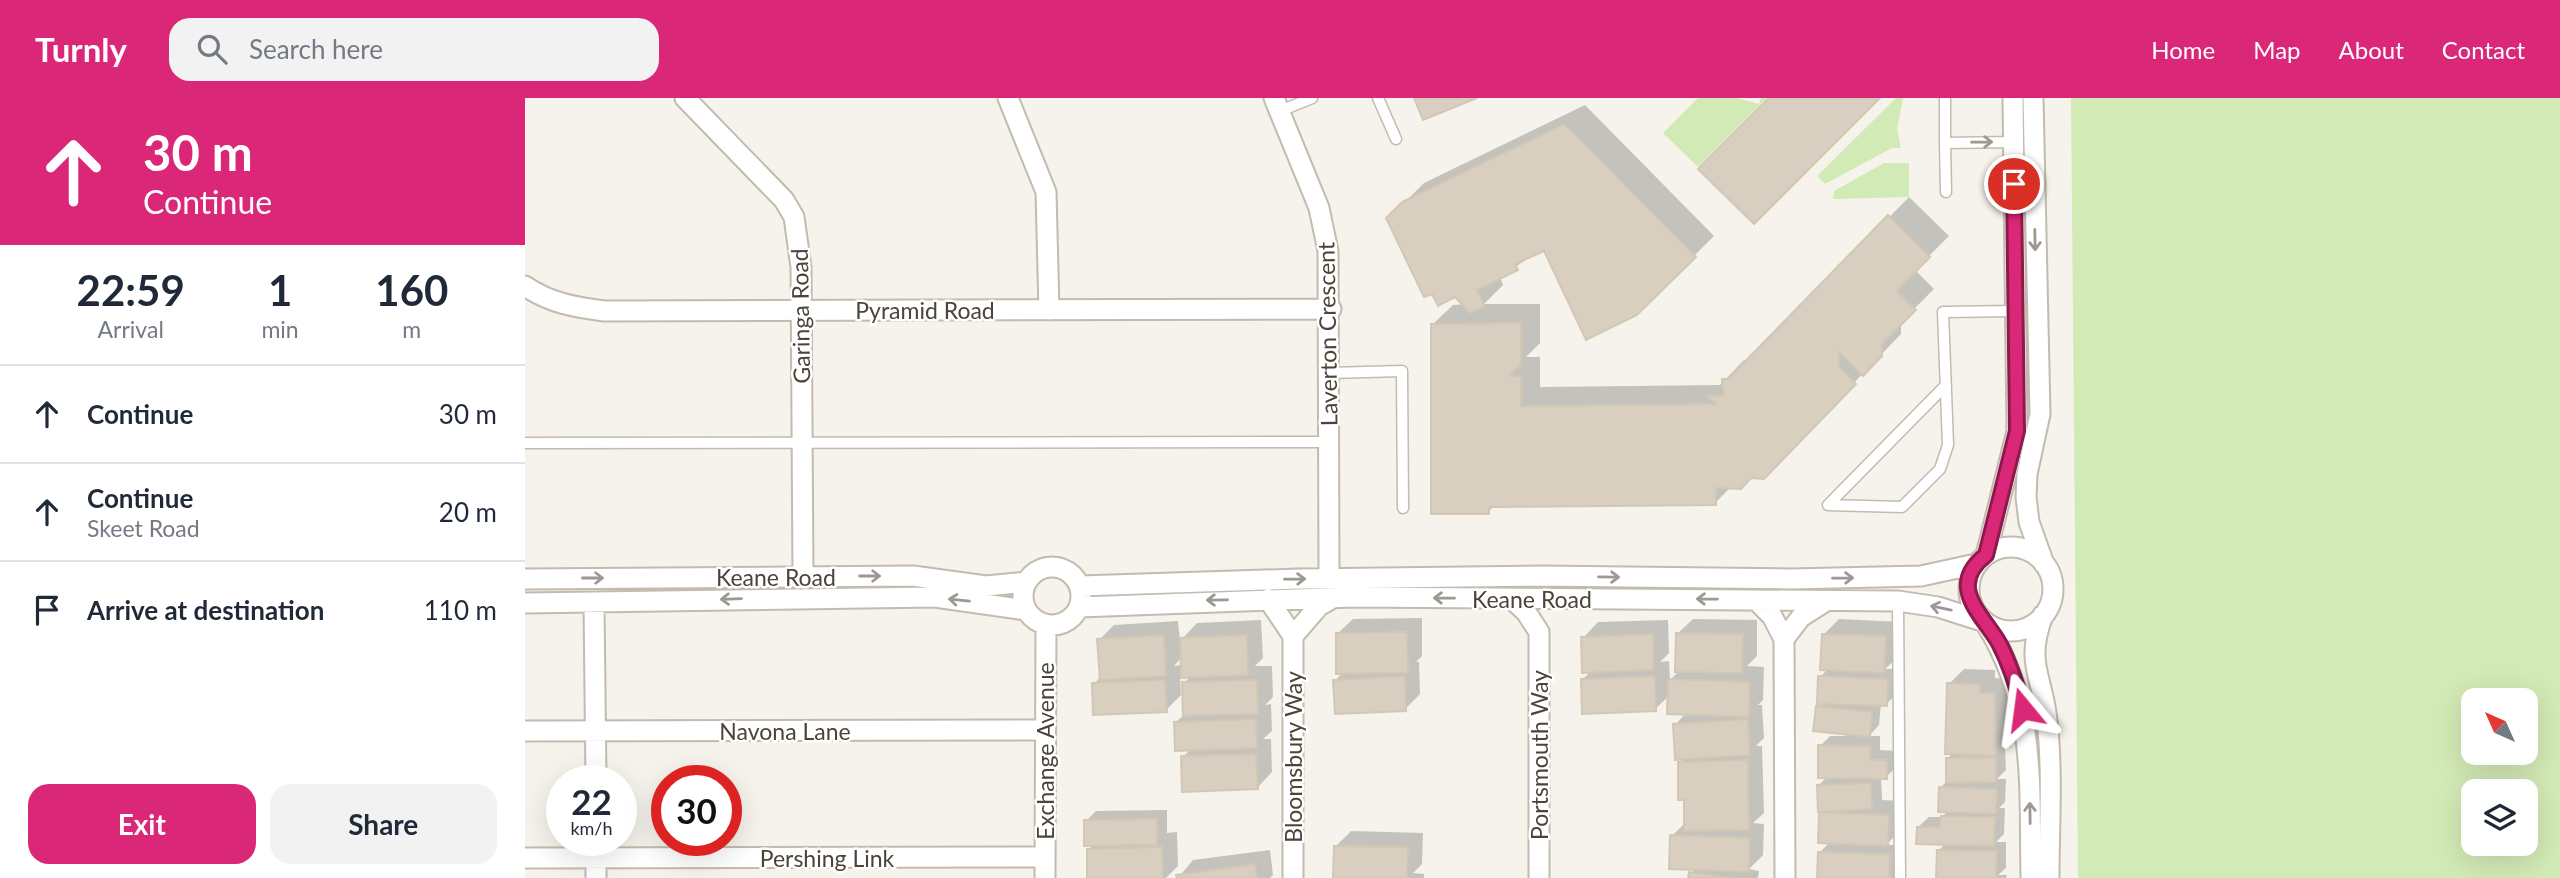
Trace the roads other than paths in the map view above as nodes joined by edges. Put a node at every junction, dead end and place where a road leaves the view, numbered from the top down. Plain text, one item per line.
1 (685, 98) edge
2 (1008, 98) edge
3 (1312, 98) edge
4 (1378, 98) edge
5 (1945, 98) edge
6 (2013, 98) edge
7 (2033, 98) edge
8 (1277, 104) edge
9 (1396, 139) dead end
10 (2014, 142) junction
11 (1945, 143) junction
12 (1946, 192) dead end
13 (525, 286) edge
14 (801, 309) junction
15 (1331, 309) junction
16 (1049, 310) junction
17 (2016, 311) junction
18 (1330, 373) junction
19 (1946, 386) junction
20 (1329, 442) junction
21 (525, 443) edge
22 (803, 444) junction
23 (1403, 508) dead end
24 (1981, 560) junction
25 (2044, 564) junction
26 (803, 576) junction
27 (525, 579) edge
28 (1329, 579) junction
29 (1027, 582) junction
30 (1080, 586) junction
31 (1268, 599) junction
32 (1331, 599) junction
33 (1569, 599) junction
34 (1513, 600) junction
35 (1756, 600) junction
36 (1826, 601) junction
37 (1898, 601) junction
38 (525, 603) edge
39 (594, 603) junction
40 (1079, 607) junction
41 (1026, 610) junction
42 (2043, 615) junction
43 (1984, 622) junction
44 (1046, 625) junction
45 (1539, 632) junction
46 (1293, 636) junction
47 (1784, 639) junction
48 (1045, 730) junction
49 (525, 731) edge
50 (595, 731) junction
51 (596, 765) edge
52 (1045, 857) junction
53 (525, 858) edge
54 (596, 859) edge
55 (1045, 878) edge
56 (1293, 878) edge
57 (1539, 878) edge
58 (1785, 878) edge
59 (1900, 878) edge
60 (2031, 878) edge
61 (2049, 878) edge

1 - 14 street, Garinga Road
2 - 16 street
3 - 8 lane
4 - 9 lane
5 - 11 lane
6 - 10 street
7 -> 25 street
8 - 15 street, Laverton Crescent
11 -> 10 lane
10 - 17 street
11 - 12 lane
13 - 14 street, Pyramid Road
14 - 16 street, Pyramid Road
14 - 22 street, Garinga Road
15 - 16 street, Pyramid Road
15 - 18 street, Laverton Crescent
17 - 19 lane
17 - 24 street
18 - 20 street, Laverton Crescent
18 - 23 lane
19 - 19 lane
20 - 22 lane
20 - 28 street, Laverton Crescent
21 - 22 lane
22 - 26 street, Garinga Road
24 - 25 street
28 -> 24 street, Keane Road
24 - 43 street
25 - 42 street
27 -> 26 street, Keane Road
26 -> 29 street, Keane Road
30 -> 28 street, Keane Road
29 - 30 street, Keane Road
29 - 41 street
30 - 40 street
31 - 32 street, Keane Road
31 -> 40 street, Keane Road
31 - 46 street
34 -> 32 street, Keane Road
32 - 46 street
33 - 34 street, Keane Road
35 -> 33 street, Keane Road
33 - 45 street
34 - 45 street
35 - 36 street, Keane Road
35 - 47 street
36 - 37 street, Keane Road
36 - 47 street
43 -> 37 street, Keane Road
37 - 59 lane
38 - 39 street, Keane Road
41 -> 39 street, Keane Road
39 - 50 street
40 - 44 street, Keane Road
41 - 44 street, Keane Road
42 - 43 street
42 - 61 street
60 -> 43 street
44 - 48 street, Exchange Avenue
45 - 57 street, Portsmouth Way
46 - 56 street, Bloomsbury Way
47 - 58 street
48 - 50 street, Navona Lane
48 - 52 street, Exchange Avenue
49 - 50 street, Navona Lane
50 - 51 street
52 - 54 street, Pershing Link
52 - 55 street, Exchange Avenue
53 - 54 street, Pershing Link

